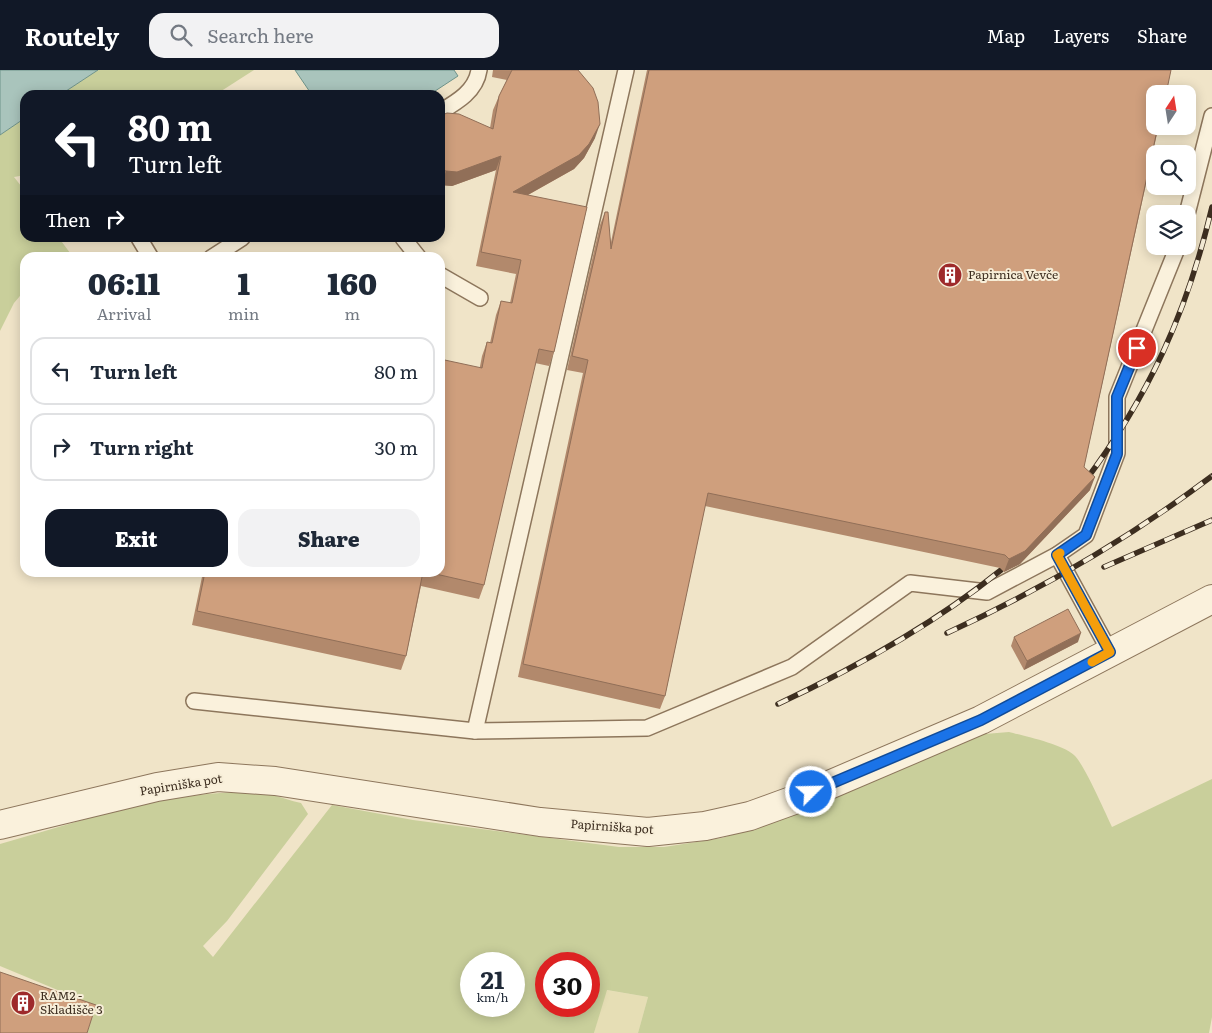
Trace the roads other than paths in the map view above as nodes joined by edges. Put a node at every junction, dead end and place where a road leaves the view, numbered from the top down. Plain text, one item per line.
1 (479, 70) edge
2 (626, 70) edge
3 (445, 109) edge
4 (1212, 116) edge
5 (1189, 205) edge
6 (236, 242) edge
7 (405, 242) edge
8 (220, 252) edge
9 (414, 252) edge
10 (1174, 255) edge
11 (445, 278) edge
12 (480, 298) dead end
13 (1057, 555) junction
14 (1212, 599) edge
15 (1110, 652) junction
16 (194, 700) dead end
17 (475, 731) junction
18 (0, 825) edge

1 - 3 lane
2 - 17 lane
4 - 5 lane
6 - 8 lane
7 - 9 lane
10 - 13 lane
11 - 12 lane
13 - 15 lane
13 - 17 lane
14 - 15 street, Papirniška pot
15 - 18 street, Papirniška pot
16 - 17 lane

